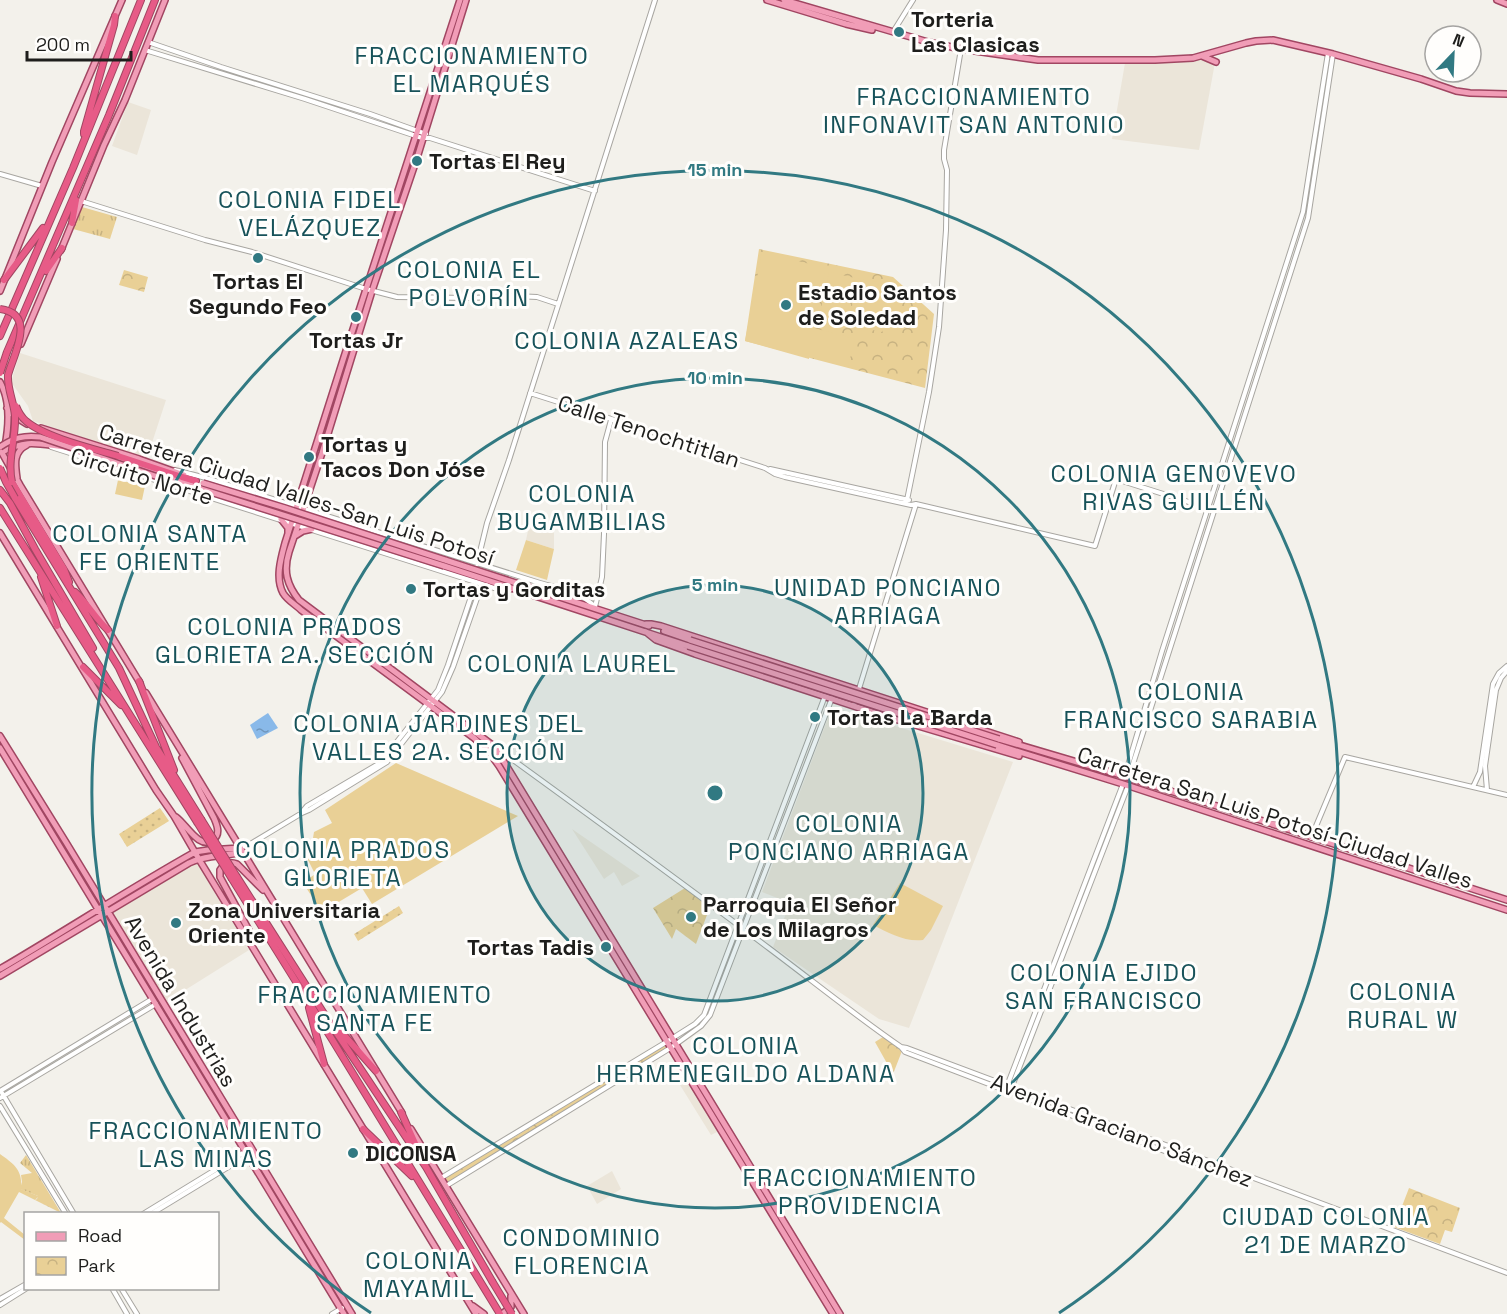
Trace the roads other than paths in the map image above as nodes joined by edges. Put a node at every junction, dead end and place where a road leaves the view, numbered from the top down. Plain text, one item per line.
1 (122, 0) edge
2 (141, 0) edge
3 (154, 0) edge
4 (165, 0) edge
5 (460, 0) edge
6 (466, 0) edge
7 (655, 0) edge
8 (767, 0) edge
9 (784, 0) edge
10 (913, 0) edge
11 (1497, 0) edge
12 (1502, 0) edge
13 (1507, 3) edge
14 (115, 16) junction
15 (894, 33) junction
16 (148, 42) junction
17 (961, 49) junction
18 (144, 50) junction
19 (1330, 53) junction
20 (1202, 56) junction
21 (1216, 62) dead end
22 (134, 76) junction
23 (135, 84) dead end
24 (1507, 94) edge
25 (420, 134) junction
26 (85, 138) junction
27 (0, 174) edge
28 (80, 183) junction
29 (43, 186) junction
30 (595, 191) junction
31 (81, 201) junction
32 (49, 221) junction
33 (72, 223) junction
34 (62, 248) junction
35 (4, 280) junction
36 (37, 284) junction
37 (369, 290) junction
38 (0, 291) edge
39 (558, 304) junction
40 (0, 309) edge
41 (0, 336) edge
42 (19, 349) junction
43 (3, 354) edge
44 (0, 366) edge
45 (0, 374) edge
46 (0, 382) edge
47 (8, 393) junction
48 (530, 393) junction
49 (7, 408) junction
50 (611, 420) junction
51 (32, 443) junction
52 (1, 452) edge
53 (0, 468) edge
54 (171, 470) junction
55 (0, 482) edge
56 (16, 482) junction
57 (199, 487) junction
58 (0, 490) edge
59 (906, 502) junction
60 (287, 503) junction
61 (915, 504) junction
62 (297, 506) junction
63 (0, 508) edge
64 (303, 508) junction
65 (1209, 508) junction
66 (1214, 510) junction
67 (316, 512) junction
68 (281, 519) junction
69 (295, 524) junction
70 (312, 529) junction
71 (0, 532) edge
72 (291, 535) junction
73 (445, 563) junction
74 (477, 564) junction
75 (38, 568) junction
76 (476, 582) junction
77 (482, 584) junction
78 (69, 586) junction
79 (517, 590) junction
80 (595, 607) junction
81 (646, 624) junction
82 (57, 626) junction
83 (108, 630) junction
84 (646, 632) junction
85 (689, 643) junction
86 (1507, 666) edge
87 (83, 667) junction
88 (1507, 671) edge
89 (105, 675) junction
90 (818, 677) junction
91 (139, 681) junction
92 (830, 681) junction
93 (837, 683) junction
94 (858, 690) junction
95 (813, 693) junction
96 (825, 697) junction
97 (882, 698) junction
98 (832, 699) junction
99 (430, 703) junction
100 (854, 705) junction
101 (130, 714) junction
102 (878, 714) junction
103 (0, 736) edge
104 (998, 742) junction
105 (177, 745) junction
106 (495, 747) junction
107 (0, 748) edge
108 (9, 751) junction
109 (1045, 752) junction
110 (1038, 758) junction
111 (11, 760) junction
112 (1121, 775) junction
113 (1477, 778) junction
114 (1134, 779) junction
115 (1486, 780) junction
116 (180, 785) junction
117 (1125, 785) junction
118 (1465, 785) junction
119 (1473, 787) junction
120 (1487, 790) junction
121 (1497, 793) junction
122 (1507, 795) edge
123 (174, 816) junction
124 (199, 820) junction
125 (1311, 838) junction
126 (241, 850) junction
127 (197, 855) junction
128 (234, 878) junction
129 (269, 895) junction
130 (92, 898) junction
131 (1507, 900) edge
132 (103, 910) junction
133 (1507, 910) edge
134 (91, 917) junction
135 (738, 925) junction
136 (110, 927) junction
137 (743, 929) junction
138 (252, 946) junction
139 (0, 969) edge
140 (0, 976) edge
141 (306, 998) junction
142 (154, 1001) junction
143 (711, 1004) junction
144 (328, 1020) junction
145 (670, 1040) junction
146 (674, 1046) junction
147 (904, 1049) junction
148 (324, 1064) junction
149 (959, 1067) junction
150 (376, 1071) junction
151 (957, 1073) junction
152 (1008, 1089) junction
153 (1, 1093) edge
154 (0, 1106) edge
155 (400, 1112) junction
156 (23, 1127) junction
157 (363, 1129) junction
158 (16, 1132) junction
159 (249, 1151) junction
160 (426, 1167) junction
161 (1209, 1168) dead end
162 (441, 1178) junction
163 (419, 1182) junction
164 (446, 1186) junction
165 (65, 1212) edge
166 (73, 1212) edge
167 (146, 1212) edge
168 (154, 1212) edge
169 (1507, 1273) edge
170 (24, 1285) edge
171 (24, 1290) edge
172 (112, 1290) edge
173 (122, 1290) edge
174 (511, 1294) junction
175 (0, 1299) edge
176 (0, 1305) edge
177 (471, 1305) junction
178 (346, 1311) edge
179 (836, 1313) edge
180 (128, 1314) edge
181 (137, 1314) edge
182 (332, 1314) edge
183 (476, 1314) edge
184 (484, 1314) edge
185 (501, 1314) edge
186 (512, 1314) edge
187 (524, 1314) edge

1 - 14 main road
2 - 26 highway
3 - 28 highway
4 - 16 main road
5 - 25 main road
6 - 25 main road
7 - 30 street
8 - 15 main road
9 - 15 main road
10 - 15 street
11 - 13 main road
12 - 13 main road
14 - 26 highway
14 - 29 main road
15 - 17 main road
16 - 18 main road
16 - 25 street
17 - 20 main road
17 - 59 street
18 - 22 main road
18 - 25 street
19 - 20 main road
19 - 24 main road
19 - 65 street
19 - 66 street
20 - 21 main road
22 - 23 main road
22 - 31 main road
25 - 30 street
25 - 37 main road
26 - 32 highway
27 - 29 street
28 - 33 highway
28 - 36 highway
29 - 35 main road
30 - 39 street
31 - 33 main road
31 - 37 street
32 - 35 highway
32 - 41 highway
33 - 34 main road
34 - 36 highway
34 - 42 main road
35 - 38 main road
36 - 43 highway, bridge
37 - 39 street
37 - 62 main road
37 - 64 main road
39 - 48 street
40 - 47 highway, bridge
42 - 43 main road
42 - 47 main road
43 - 44 highway, bridge
43 - 45 highway, bridge
46 - 47 main road
47 - 49 main road
47 - 56 highway, bridge
47 - 57 highway, bridge
48 - 50 street, Calle Tenochtitlan
48 - 74 street
49 - 52 main road
49 - 54 main road, Carretera Ciudad Valles-San Luis Potosí
50 - 59 street, Calle Tenochtitlan
50 - 80 street
51 - 52 main road
51 - 56 main road
51 - 57 main road
52 - 56 main road
52 - 57 main road, bridge
53 - 78 highway, bridge
54 - 57 main road, Carretera Ciudad Valles-San Luis Potosí
54 - 60 street, Circuito Norte
55 - 56 main road
56 - 78 highway
56 - 83 main road
57 - 68 street, Circuito Norte
57 - 73 main road, Carretera Ciudad Valles-San Luis Potosí, bridge
58 - 89 highway
59 - 61 street, Calle Tenochtitlan
60 - 62 street, Circuito Norte
60 - 68 street
61 - 65 street, Calle Tenochtitlan
61 - 94 street
62 - 64 street, Circuito Norte
62 - 69 main road
63 - 75 highway
64 - 67 street, Circuito Norte
64 - 69 main road
65 - 66 street
65 - 112 street
66 - 114 street
67 - 70 street
67 - 74 street, Circuito Norte
68 - 69 street, Circuito Norte
68 - 72 main road
69 - 70 street, Circuito Norte
69 - 72 main road
70 - 72 main road
70 - 76 street, Circuito Norte
71 - 82 main road
72 - 99 main road
73 - 79 main road, Carretera San Luis Potosí-Ciudad Valles
73 - 80 main road, Carretera Ciudad Valles-San Luis Potosí
74 - 80 street, Circuito Norte
75 - 82 highway
75 - 89 highway
76 - 77 street, Circuito Norte
76 - 99 street
77 - 79 street, Circuito Norte
77 - 99 street
78 - 83 highway
78 - 116 highway
79 - 84 main road, Carretera San Luis Potosí-Ciudad Valles
80 - 81 main road, Carretera Ciudad Valles-San Luis Potosí
81 - 85 main road, Carretera Ciudad Valles-San Luis Potosí
81 - 90 main road
82 - 87 main road
83 - 91 main road
84 - 85 main road, Carretera San Luis Potosí-Ciudad Valles
84 - 95 main road
85 - 104 main road, Carretera San Luis Potosí-Ciudad Valles, bridge
86 - 113 street
87 - 101 highway
87 - 123 main road
88 - 115 street
89 - 101 highway
90 - 92 main road
90 - 95 main road
91 - 105 main road
91 - 116 highway
92 - 93 main road
92 - 96 street
93 - 94 main road
93 - 98 street
94 - 97 main road
94 - 100 street
95 - 96 main road
96 - 98 main road
96 - 135 street
97 - 102 main road
97 - 109 main road
98 - 100 main road
98 - 137 street
99 - 106 main road
99 - 126 street
99 - 145 main road
100 - 102 main road
101 - 124 highway
102 - 110 main road
103 - 108 main road, Avenida Industrias
104 - 109 main road
104 - 110 main road, Carretera San Luis Potosí-Ciudad Valles
105 - 123 main road
105 - 126 main road
106 - 135 street
106 - 145 main road
107 - 108 street
107 - 111 main road, Avenida Industrias
108 - 111 main road, Avenida Industrias
109 - 112 main road
110 - 117 main road, Carretera San Luis Potosí-Ciudad Valles
111 - 130 main road, Avenida Industrias
111 - 132 main road, Avenida Industrias
112 - 114 main road
113 - 115 street
113 - 118 street
113 - 119 street
114 - 125 main road
115 - 120 street
115 - 121 street
116 - 124 highway
117 - 133 main road, Carretera San Luis Potosí-Ciudad Valles
117 - 152 street
118 - 119 street
118 - 125 street
119 - 120 street
120 - 121 street
121 - 122 street
123 - 127 main road
124 - 128 highway, bridge
125 - 131 main road
126 - 127 main road
126 - 129 main road
127 - 132 main road
127 - 138 main road
128 - 141 highway
128 - 144 highway
129 - 138 main road
129 - 150 main road
130 - 132 main road, Avenida Industrias
130 - 134 main road
132 - 134 main road
132 - 136 main road, Avenida Industrias
132 - 159 main road, Avenida Industrias
134 - 136 main road
134 - 139 main road
134 - 140 main road
135 - 137 street
135 - 143 street
136 - 142 main road, Avenida Industrias
137 - 143 street
137 - 147 street
138 - 148 main road
141 - 148 highway
141 - 163 highway
142 - 153 street
142 - 159 main road, Avenida Industrias
143 - 145 street
143 - 146 street
144 - 150 highway
144 - 160 highway
145 - 146 main road
145 - 162 street
146 - 164 street
146 - 179 main road
147 - 149 street, Avenida Graciano Sánchez
147 - 151 street, Avenida Graciano Sánchez
148 - 157 main road
149 - 151 street
149 - 152 street, Avenida Graciano Sánchez
150 - 155 main road
151 - 152 street, Avenida Graciano Sánchez
152 - 161 street, Avenida Graciano Sánchez
152 - 169 street, Avenida Graciano Sánchez
153 - 156 street
154 - 158 street
155 - 160 highway
155 - 162 main road
156 - 158 street
156 - 166 street
157 - 163 highway
157 - 177 main road
158 - 165 street
159 - 167 street
159 - 168 street
159 - 178 main road, Avenida Industrias
160 - 186 highway, bridge
162 - 164 main road
163 - 185 highway
164 - 174 main road
170 - 175 street
171 - 176 street
172 - 180 street
173 - 181 street
174 - 185 main road
174 - 187 main road
177 - 183 main road
177 - 184 main road
178 - 182 street

